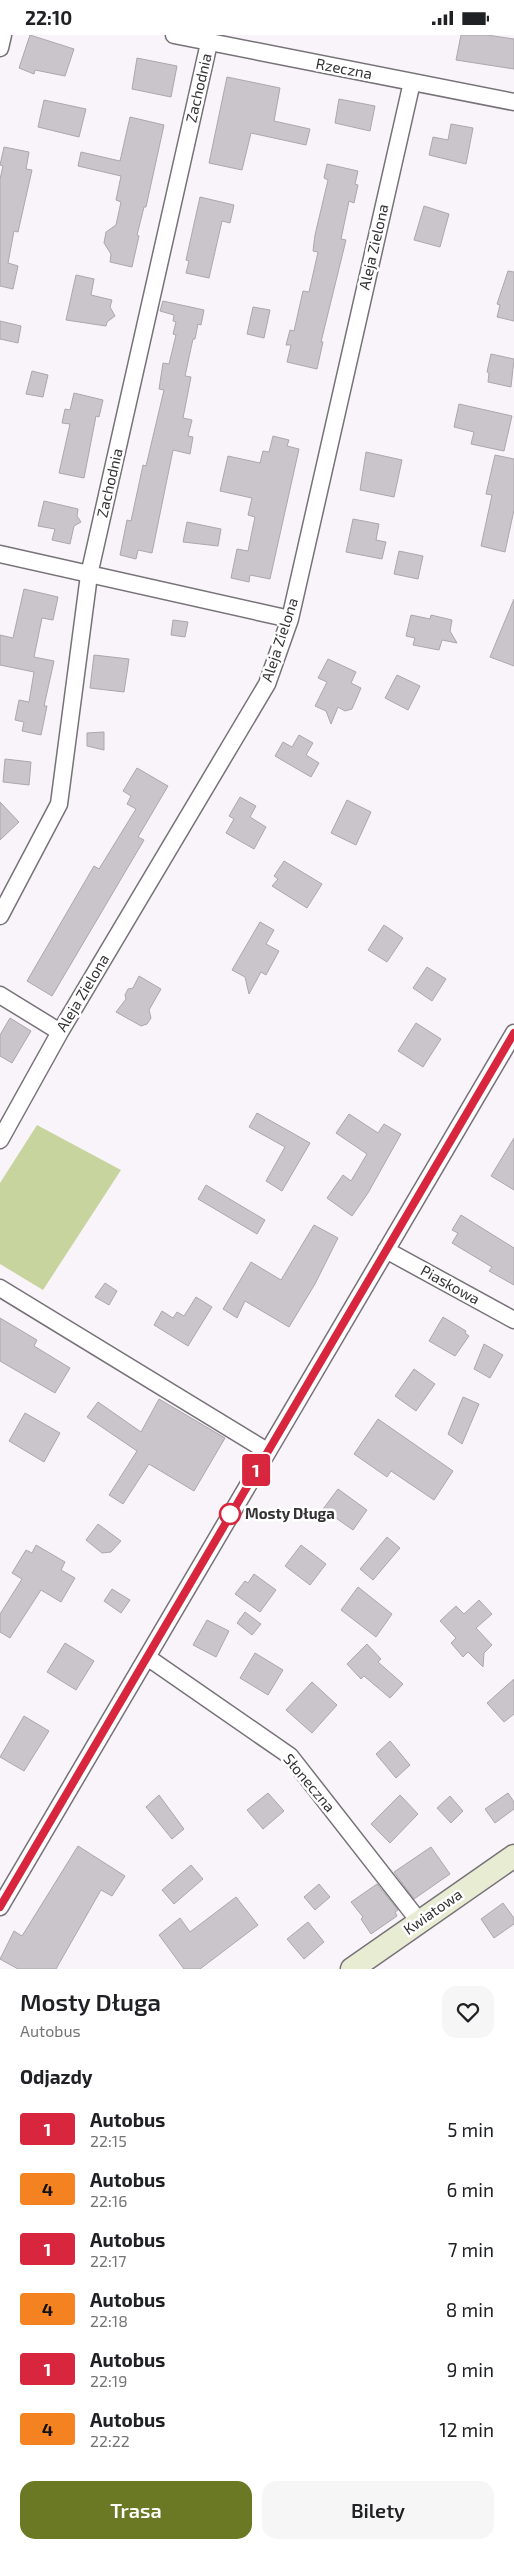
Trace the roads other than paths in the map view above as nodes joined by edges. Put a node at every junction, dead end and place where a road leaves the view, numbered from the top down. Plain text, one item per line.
1 (3, 35) edge
2 (174, 35) edge
3 (210, 43) junction
4 (0, 48) edge
5 (412, 82) junction
6 (514, 102) edge
7 (0, 554) edge
8 (89, 575) junction
9 (290, 619) junction
10 (0, 916) edge
11 (0, 995) edge
12 (60, 1032) junction
13 (514, 1033) edge
14 (0, 1140) edge
15 (386, 1249) junction
16 (0, 1289) edge
17 (514, 1320) edge
18 (267, 1451) junction
19 (147, 1657) junction
20 (514, 1856) edge
21 (0, 1907) edge
22 (419, 1921) junction
23 (352, 1969) edge

1 - 4 street
2 - 3 street, Rzeczna
3 - 5 street, Rzeczna
3 - 8 street, Zachodnia
5 - 6 street, Rzeczna
5 - 9 street, Aleja Zielona
7 - 8 street
8 - 9 street
8 - 10 street, Zachodnia
9 - 12 street, Aleja Zielona
11 - 12 street
12 - 14 street, Aleja Zielona
13 - 15 street
15 - 17 street, Piaskowa
15 - 18 street
16 - 18 street
18 - 19 street
19 - 21 street
19 - 22 street, Słoneczna
20 - 22 main road, Kwiatowa
22 - 23 main road, Kwiatowa

